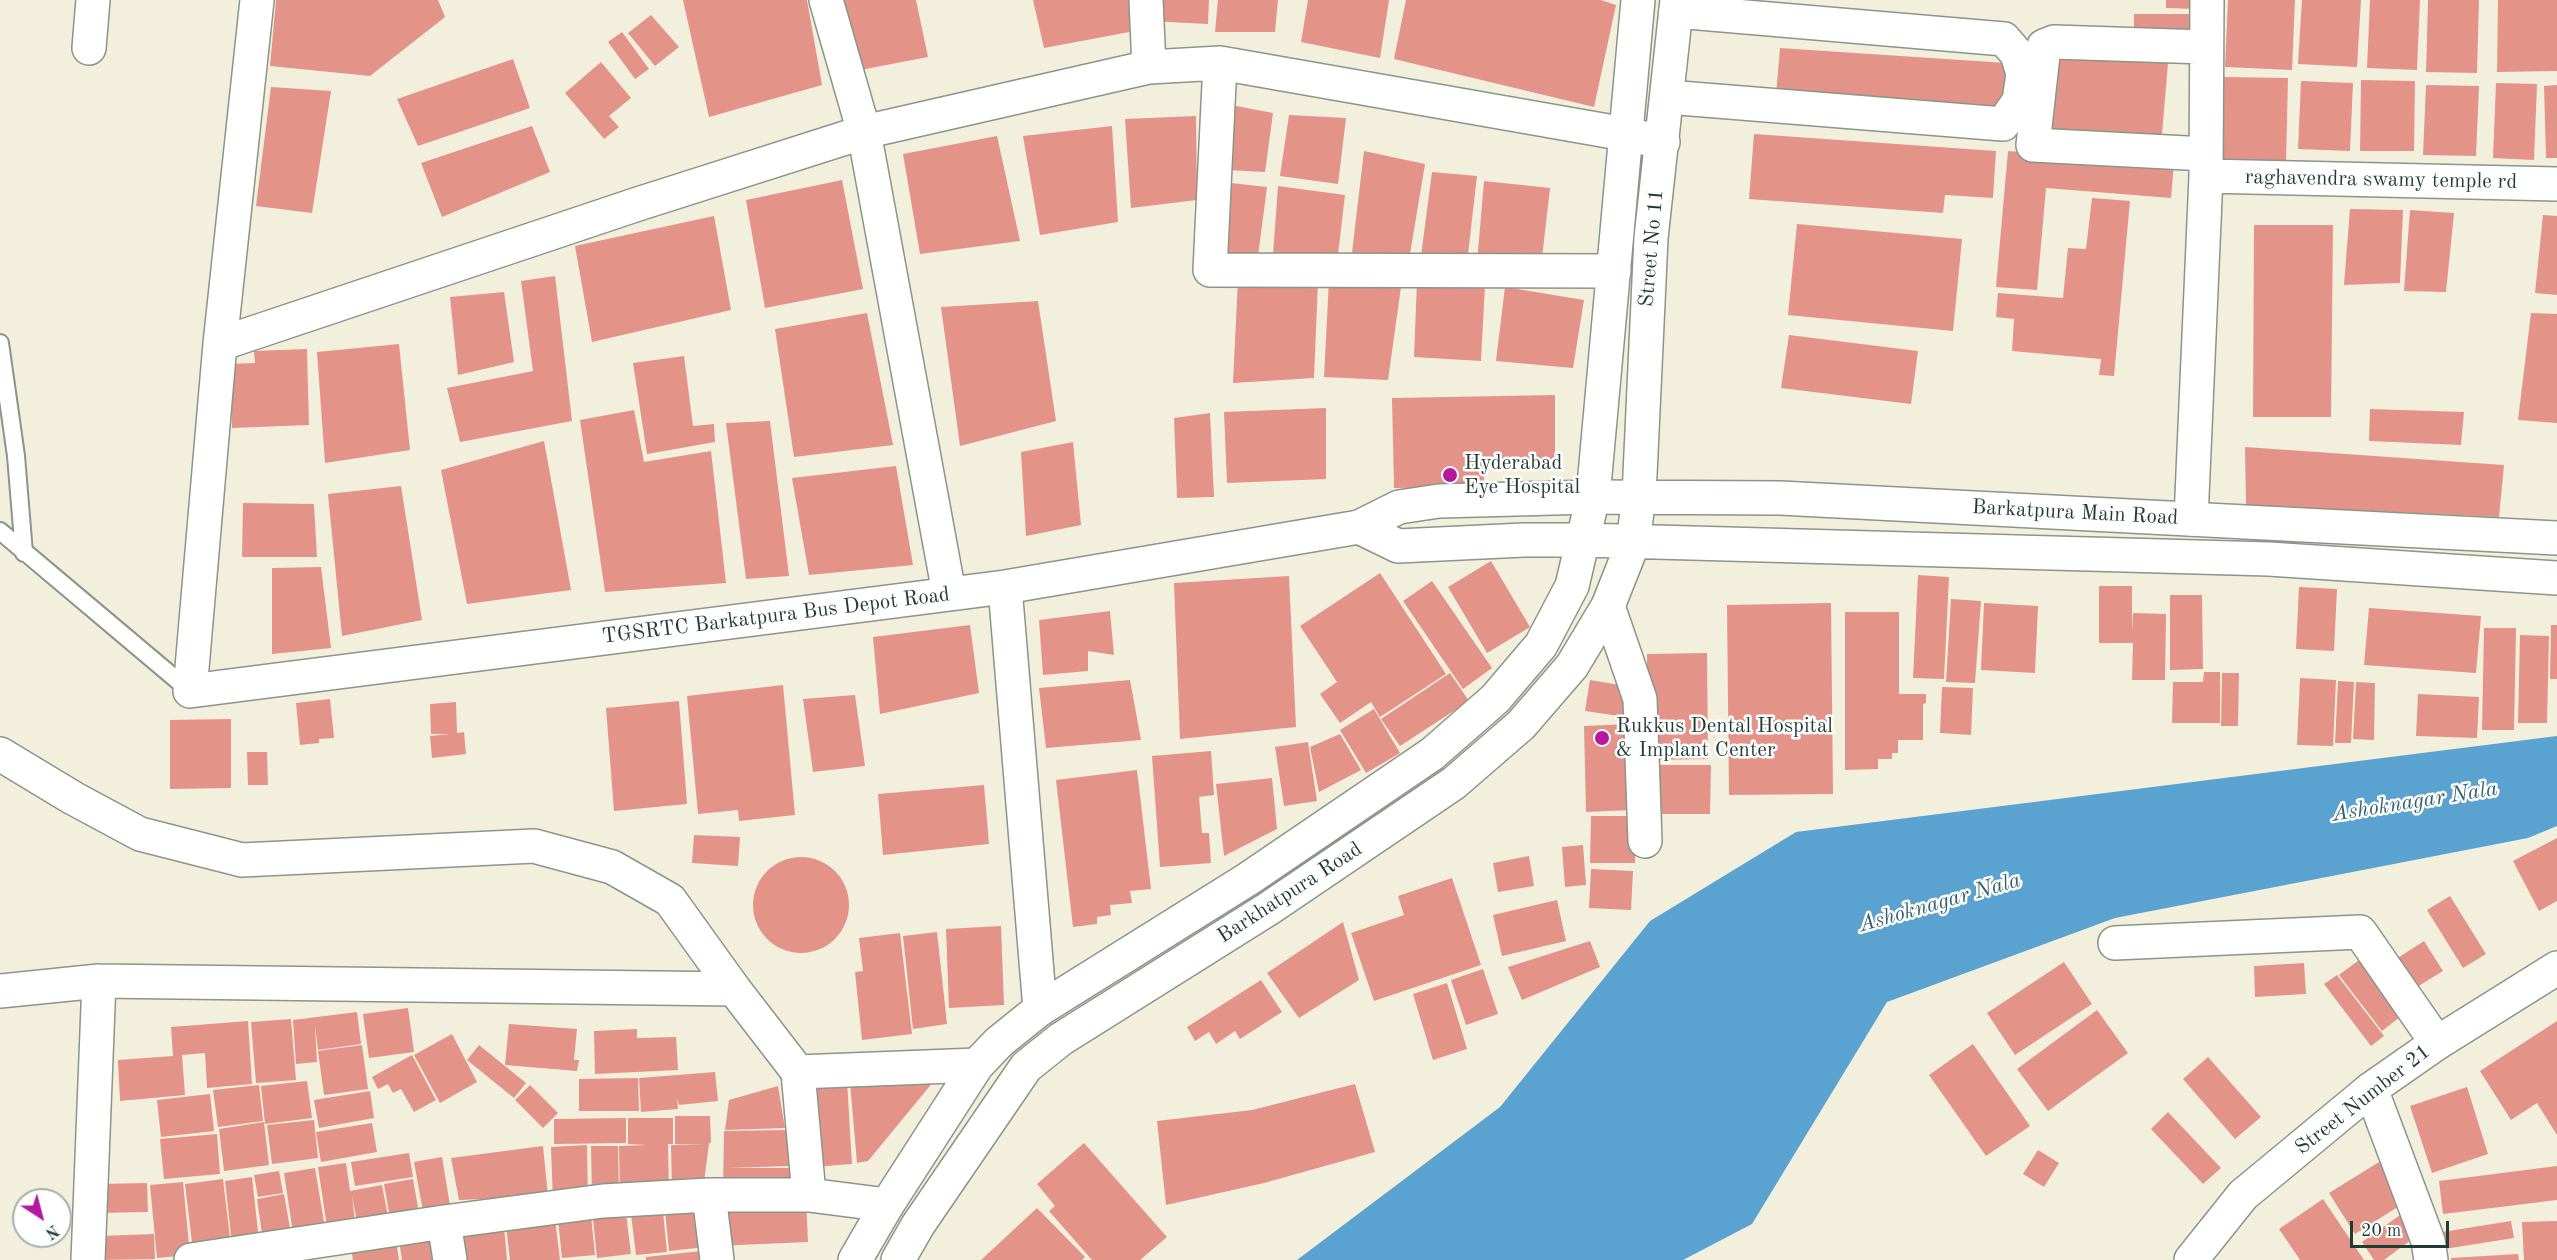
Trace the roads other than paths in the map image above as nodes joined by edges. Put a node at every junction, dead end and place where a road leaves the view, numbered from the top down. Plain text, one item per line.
1 (93, 0) edge
2 (257, 0) edge
3 (826, 0) edge
4 (1146, 0) edge
5 (1638, 0) edge
6 (2207, 0) edge
7 (1677, 5) edge
8 (2205, 47) junction
9 (89, 48) dead end
10 (1220, 63) junction
11 (1149, 67) junction
12 (1667, 96) junction
13 (864, 132) junction
14 (1624, 134) junction
15 (1663, 142) junction
16 (2206, 165) junction
17 (2557, 184) edge
18 (1614, 271) junction
19 (0, 343) edge
20 (220, 344) junction
21 (1639, 496) junction
22 (1593, 497) junction
23 (2192, 519) junction
24 (1359, 526) junction
25 (0, 531) edge
26 (2557, 538) edge
27 (1583, 540) junction
28 (1633, 543) junction
29 (24, 553) junction
30 (2557, 578) edge
31 (1005, 587) junction
32 (949, 593) junction
33 (1608, 606) junction
34 (190, 691) junction
35 (0, 754) edge
36 (1645, 841) dead end
37 (2115, 943) dead end
38 (2557, 968) edge
39 (99, 981) junction
40 (734, 989) junction
41 (0, 991) edge
42 (1040, 1009) junction
43 (2437, 1043) junction
44 (977, 1065) junction
45 (798, 1072) junction
46 (2371, 1089) junction
47 (709, 1195) junction
48 (809, 1195) junction
49 (887, 1205) junction
50 (444, 1221) junction
51 (88, 1260) edge
52 (191, 1260) edge
53 (450, 1260) edge
54 (717, 1260) edge
55 (855, 1260) edge
56 (898, 1260) edge
57 (2192, 1260) edge
58 (2431, 1260) edge

1 - 9 street
2 - 20 street
3 - 13 street
4 - 11 street
5 - 14 street, Barkhatpura Road
6 - 8 street
7 - 12 street, Street No 11
7 - 12 street
8 - 16 street
8 - 16 street, raghavendra swamy temple rd
10 - 11 street
10 - 14 street
10 - 18 street
11 - 13 street
12 - 15 street, Street No 11
13 - 20 street
13 - 32 street
14 - 15 street
14 - 18 street, Barkhatpura Road
15 - 21 street, Street No 11
16 - 17 street, raghavendra swamy temple rd
16 - 23 street
18 - 22 street, Barkhatpura Road
19 - 29 lane
20 - 34 street
21 - 22 street, Barkatpura Main Road
21 - 23 street, Barkatpura Main Road
21 - 28 street, Barkhatpura Road
22 - 24 street, TGSRTC Barkatpura Bus Depot Road
22 - 27 street, Barkhatpura Road
23 - 26 street, Barkatpura Main Road
24 - 27 street
24 - 31 street, TGSRTC Barkatpura Bus Depot Road
25 - 29 lane
27 - 28 street
27 - 42 street, Barkhatpura Road
28 - 30 street
28 - 33 street, Barkhatpura Road
29 - 34 lane
31 - 32 street, TGSRTC Barkatpura Bus Depot Road
31 - 42 street
32 - 34 street, TGSRTC Barkatpura Bus Depot Road
33 - 36 street
33 - 56 street, Barkhatpura Road
35 - 40 street
37 - 43 street
38 - 43 street, Street Number 21
39 - 40 street
39 - 41 street
39 - 51 street
40 - 45 street
42 - 44 street, Barkhatpura Road
43 - 46 street, Street Number 21
44 - 45 street
44 - 49 street, Barkhatpura Road
45 - 48 street
46 - 57 street, Street Number 21
46 - 58 street
47 - 48 street
47 - 50 street
47 - 54 street
48 - 49 street
49 - 55 street, Barkhatpura Road
50 - 52 street
50 - 53 street

